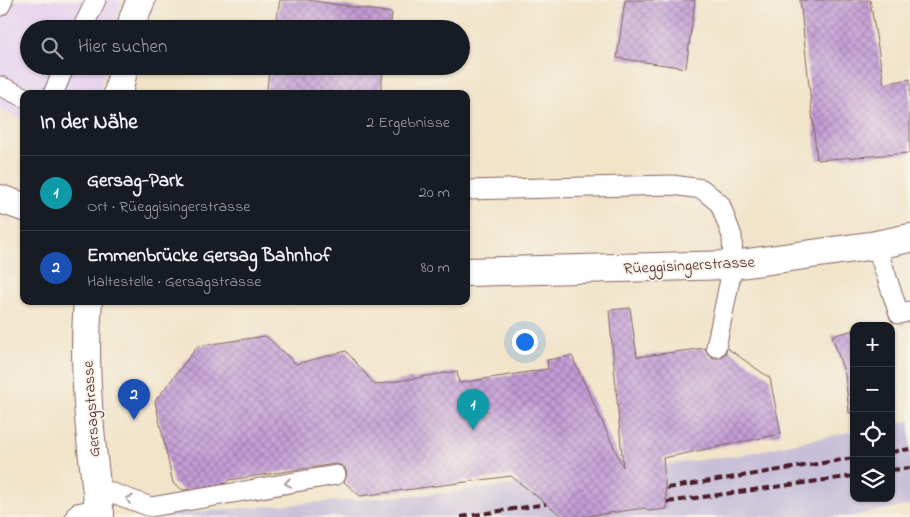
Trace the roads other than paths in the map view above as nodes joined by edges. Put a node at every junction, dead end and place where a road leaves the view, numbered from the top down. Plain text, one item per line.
1 (3, 0) edge
2 (96, 0) edge
3 (141, 0) edge
4 (0, 6) edge
5 (86, 20) edge
6 (133, 20) edge
7 (61, 75) edge
8 (122, 75) edge
9 (0, 86) edge
10 (55, 90) edge
11 (119, 90) edge
12 (20, 95) edge
13 (470, 190) edge
14 (0, 199) edge
15 (20, 206) edge
16 (910, 238) edge
17 (876, 245) junction
18 (733, 264) junction
19 (470, 272) edge
20 (88, 305) edge
21 (910, 311) edge
22 (716, 347) dead end
23 (336, 475) dead end
24 (96, 487) junction
25 (93, 516) edge

1 - 4 lane
2 - 5 lane
3 - 6 street
7 - 10 lane
8 - 11 street
9 - 12 lane
13 - 18 lane
14 - 15 street
16 - 17 street, Rüeggisingerstrasse
17 - 18 street, Rüeggisingerstrasse
17 - 21 lane
18 - 19 street, Rüeggisingerstrasse
18 - 22 lane
20 - 24 street, Gersagstrasse
23 -> 24 lane
24 - 25 street, Gersagstrasse

